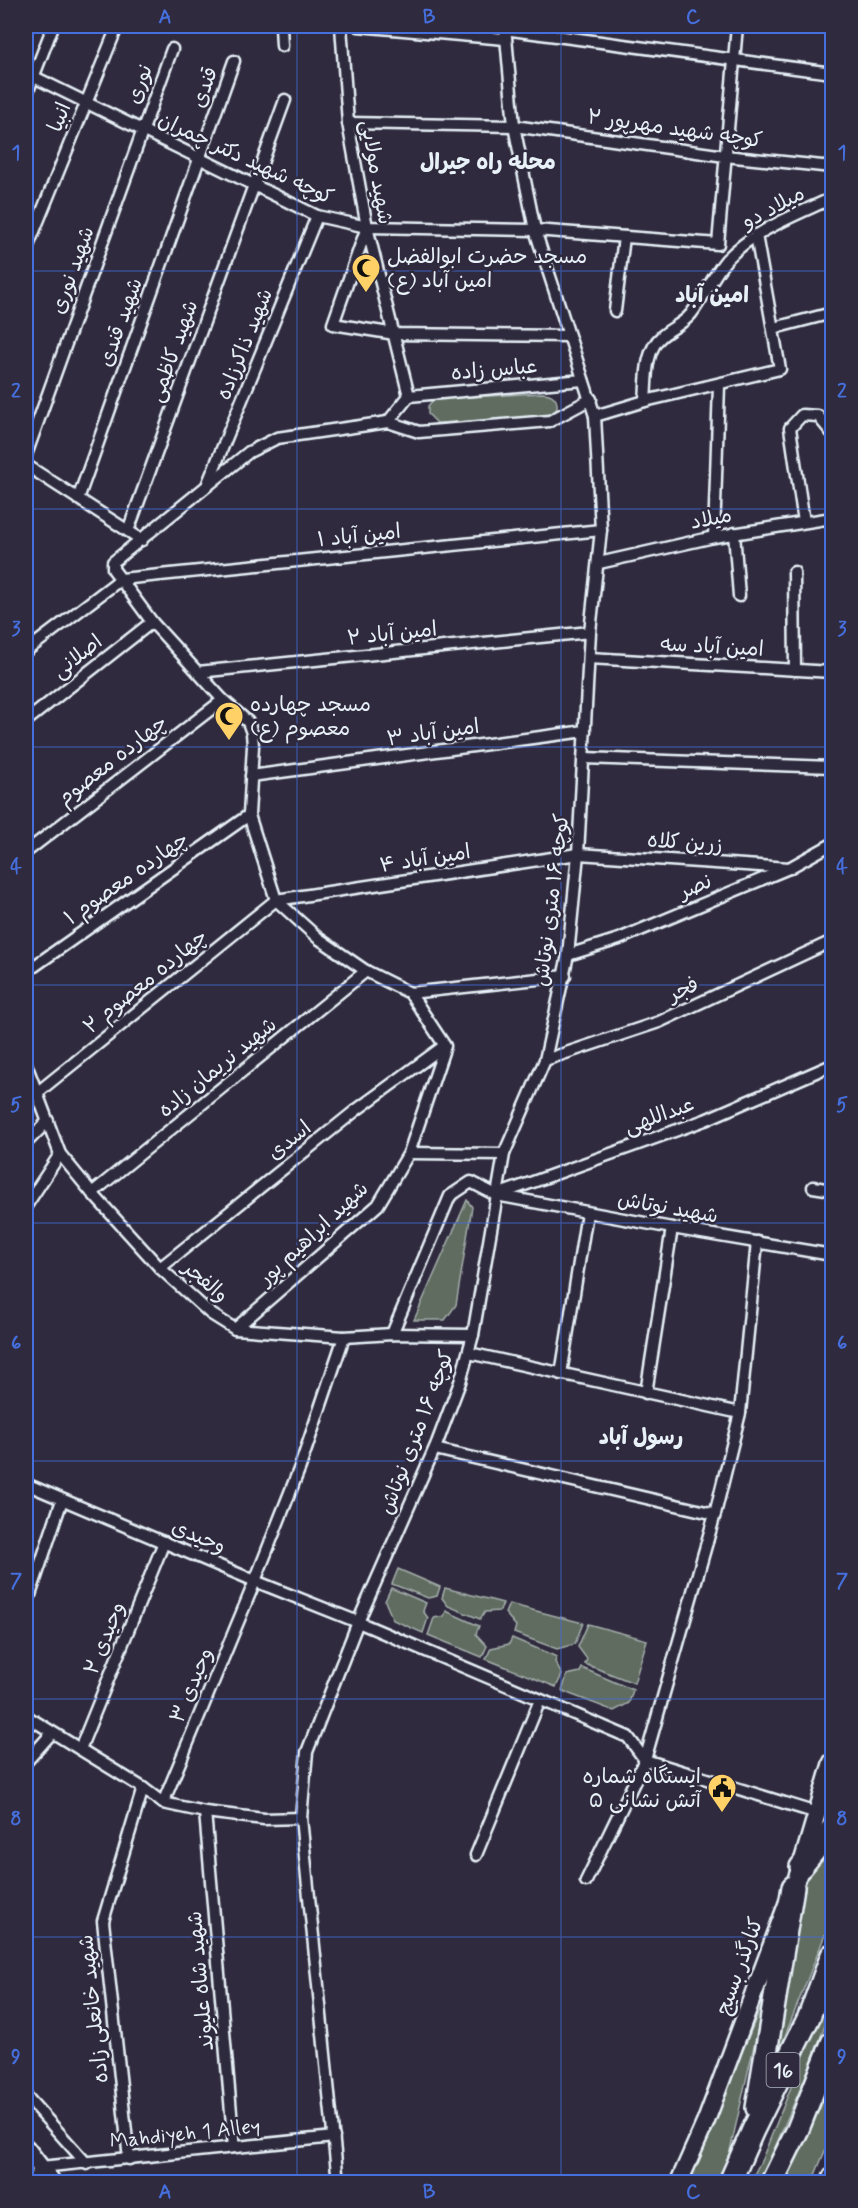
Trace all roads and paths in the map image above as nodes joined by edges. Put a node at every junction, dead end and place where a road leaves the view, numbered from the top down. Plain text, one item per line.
1 (52, 26) edge
2 (281, 26) edge
3 (341, 26) edge
4 (358, 26) edge
5 (737, 26) edge
6 (505, 31) edge
7 (115, 32) dead end
8 (282, 46) dead end
9 (172, 49) dead end
10 (734, 60) junction
11 (234, 61) dead end
12 (832, 74) edge
13 (29, 75) edge
14 (26, 96) edge
15 (285, 100) dead end
16 (87, 102) junction
17 (348, 123) junction
18 (514, 126) junction
19 (142, 131) junction
20 (725, 156) junction
21 (199, 159) junction
22 (832, 167) edge
23 (254, 184) junction
24 (832, 198) edge
25 (317, 216) junction
26 (367, 227) junction
27 (535, 230) junction
28 (756, 235) junction
29 (624, 237) junction
30 (26, 251) edge
31 (615, 311) dead end
32 (832, 313) edge
33 (774, 328) junction
34 (395, 334) junction
35 (569, 336) junction
36 (583, 380) junction
37 (719, 384) junction
38 (409, 396) junction
39 (591, 399) junction
40 (645, 401) junction
41 (595, 416) junction
42 (388, 422) junction
43 (832, 432) edge
44 (26, 455) edge
45 (26, 465) edge
46 (207, 486) junction
47 (78, 499) junction
48 (832, 518) edge
49 (804, 522) junction
50 (601, 530) junction
51 (128, 531) junction
52 (734, 534) junction
53 (714, 537) junction
54 (142, 540) junction
55 (598, 563) junction
56 (794, 572) dead end
57 (121, 579) junction
58 (739, 596) dead end
59 (152, 622) junction
60 (590, 632) junction
61 (26, 651) edge
62 (589, 658) junction
63 (795, 670) junction
64 (198, 672) junction
65 (832, 672) edge
66 (223, 699) junction
67 (26, 721) edge
68 (585, 731) junction
69 (584, 758) junction
70 (832, 767) edge
71 (251, 776) junction
72 (249, 815) junction
73 (832, 844) edge
74 (26, 852) edge
75 (578, 854) junction
76 (789, 868) junction
77 (276, 900) junction
78 (832, 941) edge
79 (568, 955) junction
80 (366, 971) junction
81 (26, 972) edge
82 (564, 976) junction
83 (410, 993) junction
84 (445, 1046) junction
85 (545, 1060) junction
86 (26, 1064) edge
87 (832, 1065) edge
88 (38, 1092) junction
89 (48, 1121) junction
90 (26, 1143) edge
91 (409, 1153) junction
92 (60, 1154) junction
93 (504, 1154) junction
94 (813, 1187) dead end
95 (832, 1190) edge
96 (92, 1193) junction
97 (496, 1196) junction
98 (26, 1206) edge
99 (587, 1213) junction
100 (672, 1228) junction
101 (757, 1242) junction
102 (832, 1255) edge
103 (160, 1268) junction
104 (236, 1329) junction
105 (392, 1334) junction
106 (473, 1335) junction
107 (344, 1337) junction
108 (469, 1353) junction
109 (561, 1374) junction
110 (646, 1393) junction
111 (740, 1413) junction
112 (435, 1449) junction
113 (26, 1484) edge
114 (62, 1500) junction
115 (715, 1514) junction
116 (164, 1542) junction
117 (255, 1581) junction
118 (26, 1607) edge
119 (358, 1622) junction
120 (540, 1700) junction
121 (26, 1716) edge
122 (51, 1733) junction
123 (80, 1749) junction
124 (645, 1760) junction
125 (26, 1762) edge
126 (832, 1762) edge
127 (142, 1788) junction
128 (164, 1803) junction
129 (205, 1812) junction
130 (817, 1813) junction
131 (301, 1818) junction
132 (832, 1829) edge
133 (476, 1855) dead end
134 (797, 1877) junction
135 (586, 1881) dead end
136 (832, 1955) edge
137 (832, 2043) edge
138 (26, 2096) edge
139 (753, 2130) junction
140 (334, 2137) junction
141 (234, 2147) junction
142 (26, 2148) edge
143 (129, 2159) junction
144 (87, 2164) junction
145 (42, 2167) junction
146 (832, 2176) edge
147 (31, 2182) edge
148 (52, 2182) edge
149 (338, 2182) edge
150 (679, 2182) edge
151 (730, 2182) edge
152 (772, 2182) edge
153 (830, 2182) edge

1 - 13 street
2 - 8 street
3 - 17 street, شهید مولایی
4 - 6 street
5 - 10 street
6 - 10 street
6 - 18 street, کوچه ۱۶ متری نوتاش
7 - 16 street, انبیا
9 - 19 street, نوری
10 - 12 street
10 - 20 street
11 - 21 street, قندی
13 - 14 street
13 - 16 street, کوچه شهید دکتر چمران
15 - 23 street, شهید کاظمی
16 - 19 street, کوچه شهید دکتر چمران
16 - 30 street, انبیا
17 - 18 street, کوچه شهید مهرپور ۲
17 - 26 street, شهید مولایی
18 - 20 street, کوچه شهید مهرپور ۲
18 - 27 street, کوچه ۱۶ متری نوتاش
19 - 21 street, کوچه شهید دکتر چمران
19 - 44 street, شهید نوری
20 - 22 street, کوچه شهید مهرپور ۲
20 - 29 street, کوچه شهید دکتر چمران
21 - 23 street, کوچه شهید دکتر چمران
21 - 47 street, شهید قندی
23 - 25 street, کوچه شهید دکتر چمران
23 - 51 street, شهید کاظمی
24 - 28 street, میلاد دو
25 - 26 street, کوچه شهید دکتر چمران
25 - 46 street, شهید ذاکرزاده
26 - 27 street, کوچه شهید دکتر چمران
26 - 34 street, شهید مولایی
26 - 34 street
27 - 29 street, کوچه شهید دکتر چمران
27 - 35 street, کوچه ۱۶ متری نوتاش
28 - 33 street
28 - 40 street, میلاد دو
29 - 31 street
32 - 33 street
33 - 37 street
34 - 35 street
34 - 38 street, شهید مولایی
35 - 36 street, کوچه ۱۶ متری نوتاش
36 - 38 street, عباس زاده
36 - 39 street, کوچه ۱۶ متری نوتاش
37 - 40 street
37 - 53 street
38 - 42 street
39 - 41 street, کوچه ۱۶ متری نوتاش
39 - 42 street
40 - 41 street
41 - 50 street, کوچه ۱۶ متری نوتاش
42 - 46 street
43 - 49 street
45 - 47 street
46 - 54 street
47 - 51 street
48 - 49 street, میلاد
49 - 52 street, میلاد
50 - 55 street, کوچه ۱۶ متری نوتاش
50 - 57 street, ۱ امین آباد
51 - 54 street
52 - 53 street, میلاد
52 - 58 street
53 - 55 street, میلاد
54 - 57 street
55 - 60 street, کوچه ۱۶ متری نوتاش
56 - 63 street
57 - 59 street
57 - 61 street
59 - 64 street
59 - 67 street, اصلانی
60 - 62 street, کوچه ۱۶ متری نوتاش
60 - 64 street, ۲ امین آباد
62 - 63 street, امین آباد سه
62 - 68 street, کوچه ۱۶ متری نوتاش
63 - 65 street, امین آباد سه
64 - 66 street
66 - 71 street
66 - 74 street, چهارده معصوم
68 - 69 street, کوچه ۱۶ متری نوتاش
68 - 71 street, ۳ امین آباد
69 - 70 street
69 - 75 street, کوچه ۱۶ متری نوتاش
71 - 72 street
72 - 77 street
72 - 81 street, چهارده معصوم ۱
73 - 76 street, نصر
75 - 76 street, زرین کلاه
75 - 77 street, ۴ امین آباد
75 - 79 street, کوچه ۱۶ متری نوتاش
76 - 79 street, نصر
77 - 80 street
77 - 88 street, چهارده معصوم ۲
78 - 85 street, فجر
79 - 82 street, کوچه ۱۶ متری نوتاش
80 - 83 street
80 - 96 street, شهید نریمان زاده
82 - 83 street
82 - 85 street, کوچه ۱۶ متری نوتاش
83 - 84 street
84 - 91 street, شهید ابراهیم پور
84 - 103 street, اسدی
85 - 93 street, کوچه ۱۶ متری نوتاش
86 - 88 street, والفجر
87 - 97 street, عبداللهی
88 - 89 street, والفجر
89 - 90 street
89 - 92 street, والفجر
91 - 93 street
91 - 104 street, شهید ابراهیم پور
92 - 96 street, والفجر
92 - 98 street
93 - 97 street, کوچه ۱۶ متری نوتاش
94 - 95 street
96 - 103 street, والفجر
97 - 99 street, شهید نوتاش
97 - 105 street, شهید نوتاش
97 - 106 street, کوچه ۱۶ متری نوتاش
99 - 100 street, شهید نوتاش
99 - 109 street
100 - 101 street, شهید نوتاش
100 - 110 street
101 - 102 street, شهید نوتاش
101 - 111 street
103 - 104 street, والفجر
104 - 107 street, والفجر
105 - 106 street, والفجر
105 - 107 street, والفجر
106 - 108 street, کوچه ۱۶ متری نوتاش
107 - 117 street, وحیدی ۳
108 - 109 street
108 - 112 street, کوچه ۱۶ متری نوتاش
109 - 110 street
110 - 111 street
111 - 115 street
112 - 115 street
112 - 119 street, کوچه ۱۶ متری نوتاش
113 - 114 street, وحیدی
114 - 116 street, وحیدی
114 - 118 street
115 - 124 street
116 - 117 street, وحیدی
116 - 123 street, وحیدی ۲
117 - 119 street, وحیدی
117 - 128 street, وحیدی ۳
119 - 120 street, وحیدی
119 - 131 street, کوچه ۱۶ متری نوتاش
120 - 124 street, وحیدی
120 - 133 street
121 - 122 street
122 - 123 street
122 - 125 street
123 - 127 street
124 - 130 street
124 - 135 street
126 - 130 main road, کنارگذر بسیج
127 - 128 street
127 - 143 street, شهید خانعلی زاده
128 - 129 street
129 - 131 street
129 - 141 street, شهید شاه علیوند
130 - 134 main road, کنارگذر بسیج
131 - 140 street, کوچه ۱۶ متری نوتاش
132 - 134 highway
134 - 139 highway
134 - 150 main road, کنارگذر بسیج
136 - 139 highway, 16
137 - 152 highway, 16
138 - 144 street
139 - 151 highway, 16
140 - 141 street, Mahdiyeh 1 Alley
140 - 149 street, کوچه ۱۶ متری نوتاش
141 - 143 street, Mahdiyeh 1 Alley
142 - 145 main road
143 - 144 street, Mahdiyeh 1 Alley
144 - 145 street, Mahdiyeh 1 Alley
145 - 147 street
145 - 148 main road
146 - 153 main road

